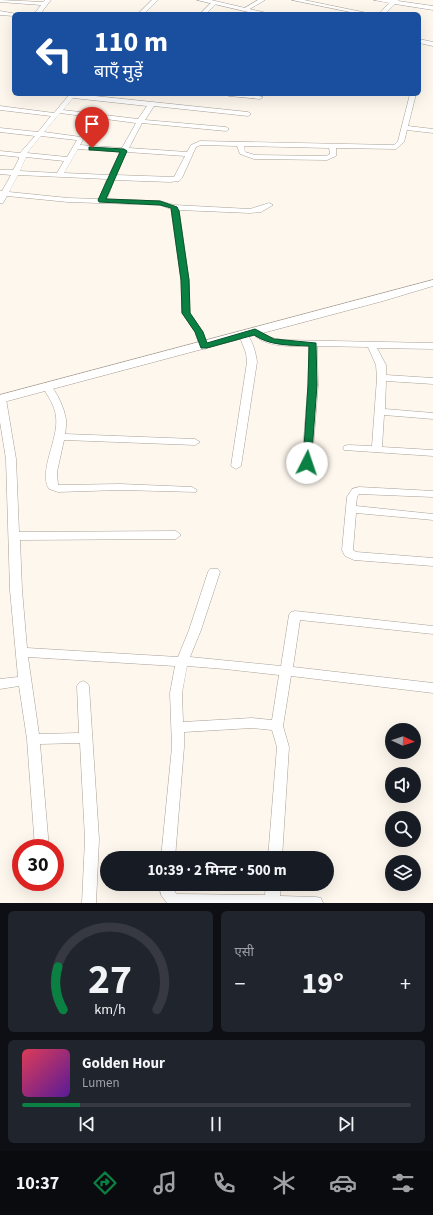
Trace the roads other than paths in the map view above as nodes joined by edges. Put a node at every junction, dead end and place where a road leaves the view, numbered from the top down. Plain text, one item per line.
1 (0, 0) edge
2 (155, 0) edge
3 (201, 0) edge
4 (262, 0) edge
5 (296, 0) edge
6 (377, 0) edge
7 (46, 2) edge
8 (394, 2) edge
9 (214, 3) junction
10 (433, 8) edge
11 (251, 11) edge
12 (38, 12) edge
13 (143, 12) edge
14 (205, 12) edge
15 (359, 12) edge
16 (384, 12) edge
17 (0, 13) edge
18 (12, 14) edge
19 (421, 42) edge
20 (433, 44) edge
21 (71, 96) edge
22 (81, 96) edge
23 (250, 96) edge
24 (413, 96) edge
25 (260, 97) dead end
26 (152, 104) junction
27 (0, 108) edge
28 (56, 113) junction
29 (248, 114) dead end
30 (139, 121) junction
31 (405, 128) junction
32 (226, 129) dead end
33 (0, 130) edge
34 (433, 131) edge
35 (39, 133) junction
36 (240, 143) junction
37 (332, 145) junction
38 (76, 148) junction
39 (124, 151) junction
40 (0, 153) edge
41 (189, 154) junction
42 (22, 155) junction
43 (70, 159) junction
44 (0, 172) edge
45 (14, 174) junction
46 (59, 176) junction
47 (111, 177) junction
48 (1, 196) edge
49 (102, 200) junction
50 (269, 205) dead end
51 (174, 207) junction
52 (433, 283) edge
53 (255, 332) junction
54 (243, 335) junction
55 (313, 344) junction
56 (371, 345) junction
57 (433, 346) edge
58 (204, 347) junction
59 (382, 378) junction
60 (433, 381) edge
61 (47, 386) junction
62 (0, 399) edge
63 (380, 412) junction
64 (433, 416) edge
65 (60, 437) junction
66 (195, 442) dead end
67 (348, 448) dead end
68 (376, 449) junction
69 (433, 453) edge
70 (307, 463) dead end
71 (236, 466) dead end
72 (192, 490) dead end
73 (433, 494) edge
74 (350, 509) junction
75 (433, 517) edge
76 (176, 535) dead end
77 (15, 536) junction
78 (433, 562) edge
79 (214, 572) dead end
80 (433, 630) edge
81 (21, 652) junction
82 (182, 661) junction
83 (287, 671) junction
84 (24, 681) junction
85 (0, 684) edge
86 (83, 686) dead end
87 (433, 688) edge
88 (278, 726) junction
89 (177, 727) junction
90 (86, 738) junction
91 (34, 739) junction
92 (41, 839) edge
93 (169, 851) edge
94 (276, 851) edge
95 (167, 891) edge
96 (273, 891) edge
97 (210, 902) edge
98 (272, 902) junction
99 (89, 903) edge
100 (316, 903) edge

1 - 7 street
2 - 13 street
3 - 9 street
4 - 11 street
5 - 15 street
6 - 8 street
7 - 12 street
8 - 10 street
8 - 16 street
9 - 11 street
9 - 14 street
17 - 18 street
19 - 20 street
21 - 28 street
22 - 26 street
23 - 25 street
24 - 31 street
26 - 29 street
26 - 30 street
27 - 28 street
28 - 30 street
28 - 35 street
30 - 32 street
30 - 39 street
31 - 34 street
31 - 37 street
33 - 35 street
35 - 38 street
35 - 42 street
36 - 37 street
36 - 37 street
36 - 41 street
38 - 39 street
38 - 43 street
39 - 41 street
39 - 47 street
40 - 42 street
41 - 47 street
42 - 43 street
42 - 45 street
43 - 46 street
44 - 45 street
45 - 46 street
45 - 48 street
46 - 47 street
47 - 49 street
48 - 49 street
49 - 51 street
50 - 51 street
51 - 58 street
52 - 53 street
53 - 54 street
53 - 55 street
54 - 58 street
54 - 71 street
55 - 56 street
55 - 70 street
56 - 57 street
56 - 59 street
58 - 61 street
59 - 60 street
59 - 63 street
61 - 62 street
61 - 65 street
62 - 77 street
63 - 64 street
63 - 68 street
65 - 66 street
65 - 72 street
67 - 68 street
68 - 69 street
73 - 74 street
74 - 75 street
74 - 78 street
76 - 77 street
77 - 81 street
79 - 82 street
80 - 83 street
81 - 82 street
81 - 84 street
82 - 83 street
82 - 89 street
83 - 87 street
83 - 88 street
84 - 85 street
84 - 91 street
86 - 90 street
88 - 89 street
88 - 94 street
89 - 93 street
90 - 91 street
90 - 99 street
91 - 92 street
95 - 97 street
96 - 98 street
97 - 98 street
98 - 100 street

